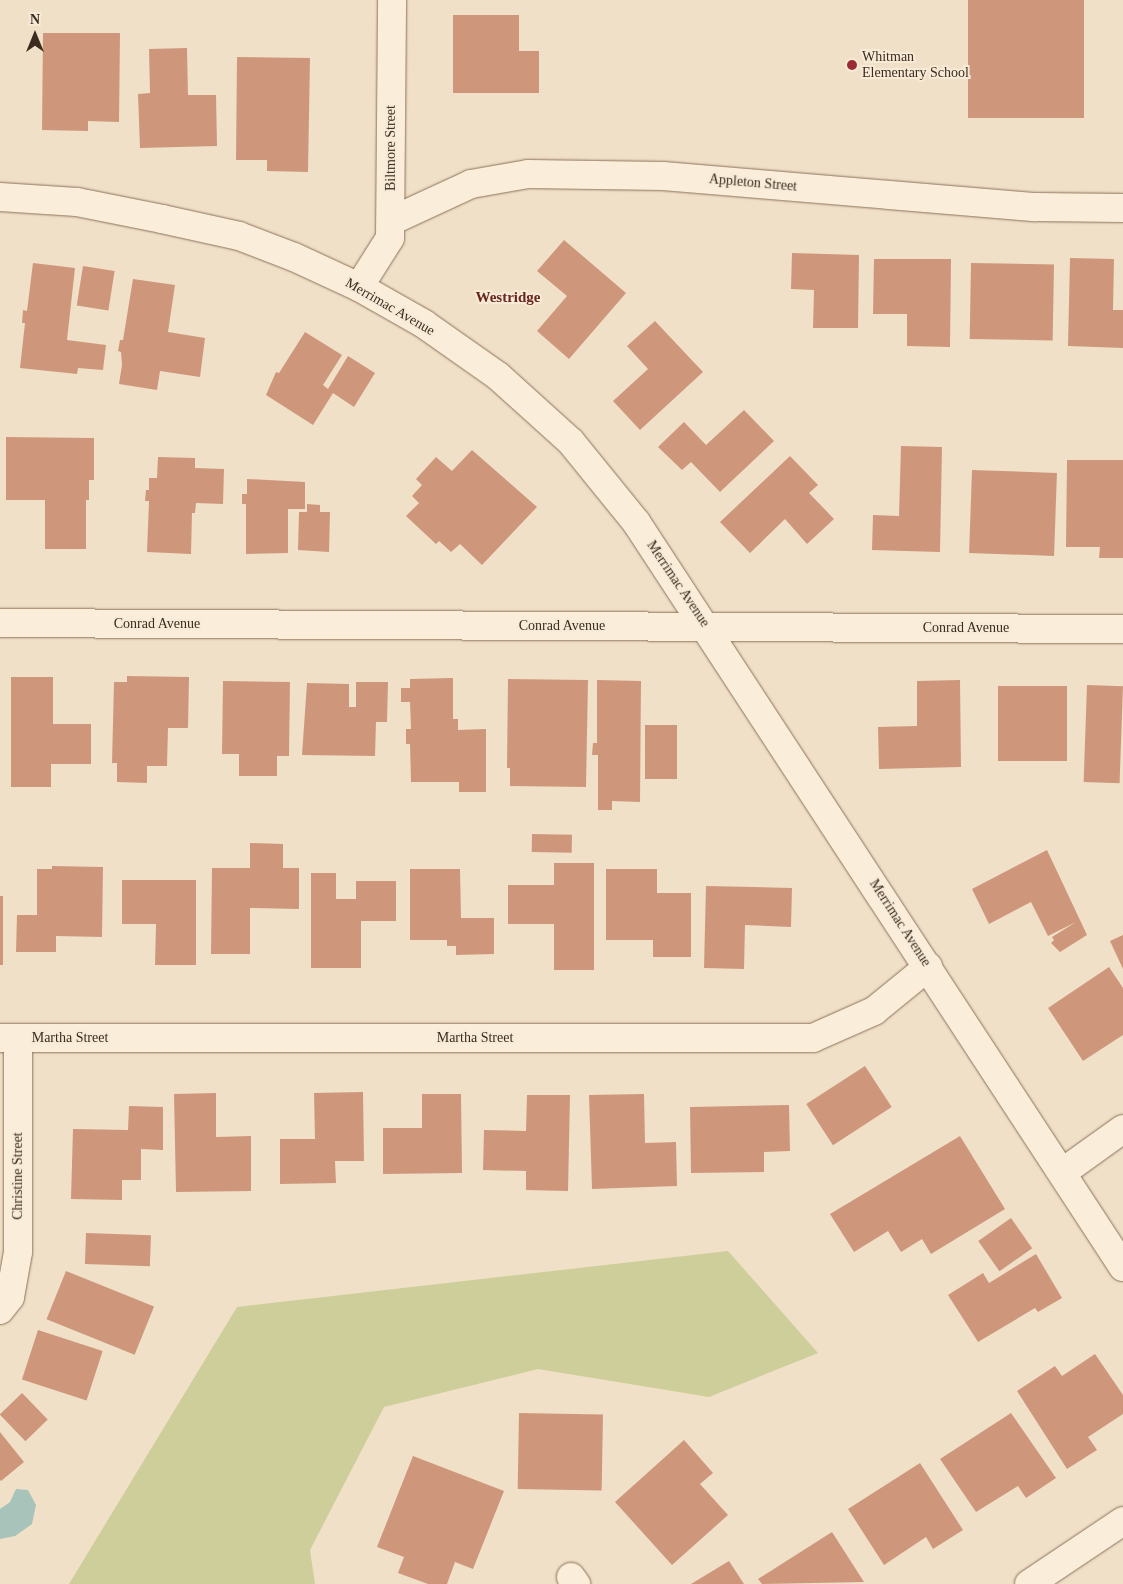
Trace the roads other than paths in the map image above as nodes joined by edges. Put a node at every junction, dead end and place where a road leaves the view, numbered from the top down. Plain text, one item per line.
1 (392, 0) edge
2 (0, 197) edge
3 (1123, 208) edge
4 (390, 221) junction
5 (359, 287) junction
6 (0, 623) edge
7 (706, 626) junction
8 (1123, 629) edge
9 (928, 967) junction
10 (9, 1038) edge
11 (1123, 1129) edge
12 (1063, 1172) junction
13 (1123, 1267) edge
14 (0, 1310) edge
15 (1123, 1521) edge
16 (1029, 1584) edge

1 - 4 street, Biltmore Street
2 - 5 street, Merrimac Avenue
3 - 4 street, Appleton Street
4 - 5 street, Biltmore Street
5 - 7 street, Merrimac Avenue
6 - 7 street, Conrad Avenue
7 - 8 street, Conrad Avenue
7 - 9 street, Merrimac Avenue
9 - 10 street, Martha Street
9 - 12 street, Merrimac Avenue
10 - 14 street, Christine Street
11 - 12 street
12 - 13 street, Merrimac Avenue
15 - 16 street

